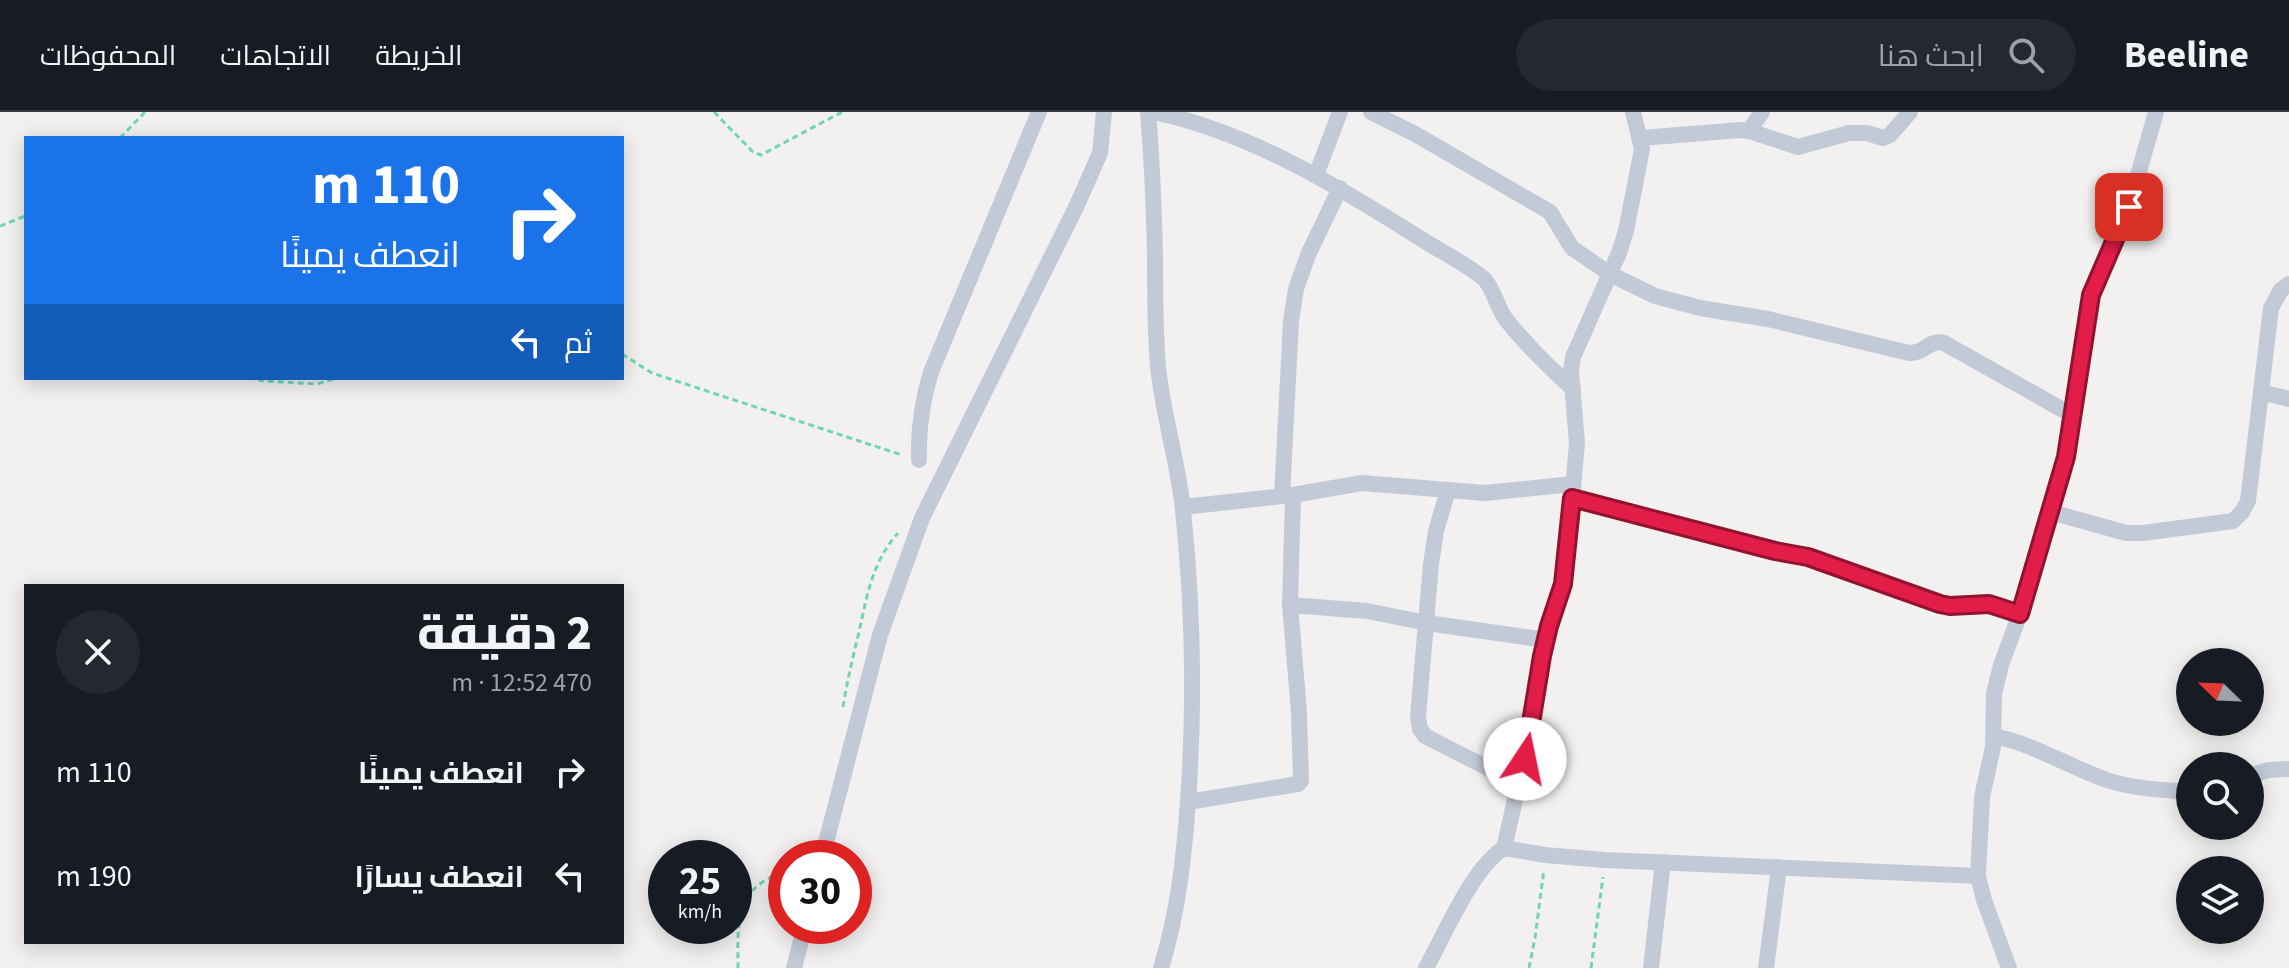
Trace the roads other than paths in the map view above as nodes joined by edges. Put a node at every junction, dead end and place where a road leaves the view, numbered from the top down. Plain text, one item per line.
1 (1039, 112) edge
2 (1104, 112) edge
3 (1151, 112) edge
4 (1340, 112) edge
5 (1371, 112) edge
6 (1633, 112) edge
7 (1762, 112) edge
8 (1910, 112) edge
9 (2156, 112) edge
10 (1749, 131) junction
11 (1641, 138) junction
12 (1316, 175) junction
13 (1340, 188) junction
14 (1610, 274) junction
15 (2289, 284) edge
16 (1573, 389) junction
17 (2261, 392) junction
18 (2289, 399) edge
19 (2072, 415) junction
20 (919, 460) road end
21 (1448, 490) junction
22 (1573, 491) junction
23 (1288, 496) junction
24 (1183, 507) junction
25 (2051, 512) junction
26 (1290, 605) junction
27 (2020, 614) junction
28 (1427, 623) junction
29 (1546, 640) junction
30 (1994, 736) junction
31 (2289, 769) edge
32 (2264, 771) edge
33 (1519, 784) junction
34 (2176, 791) edge
35 (1188, 802) junction
36 (827, 840) edge
37 (1504, 848) junction
38 (1663, 862) junction
39 (1779, 867) junction
40 (1978, 876) junction
41 (800, 944) edge
42 (794, 968) edge
43 (1161, 968) edge
44 (1426, 968) edge
45 (1651, 968) edge
46 (1766, 968) edge
47 (2009, 968) edge

1 - 20 street
2 - 36 street
3 - 12 street
3 - 24 street
4 - 12 street
5 - 14 street
6 - 11 street
7 - 10 street
8 - 10 street
9 - 19 street
10 - 11 street
11 - 14 street
12 - 13 street
13 - 16 street
13 - 23 street
14 - 16 street
14 - 19 street
15 - 17 street
16 - 22 street
17 - 18 street
17 - 25 street
19 - 25 street
21 - 22 street
21 - 23 street
21 - 28 street
22 - 27 street
22 - 29 street
23 - 24 street
23 - 26 street
24 - 35 street
25 - 27 street
26 - 28 street
26 - 35 street
27 - 30 street
28 - 29 street
28 - 33 street
29 - 33 street
30 - 34 street
30 - 40 street
31 - 32 street
33 - 37 street
35 - 43 street
37 - 38 street
37 - 44 street
38 - 39 street
38 - 45 street
39 - 40 street
39 - 46 street
40 - 47 street
41 - 42 street

